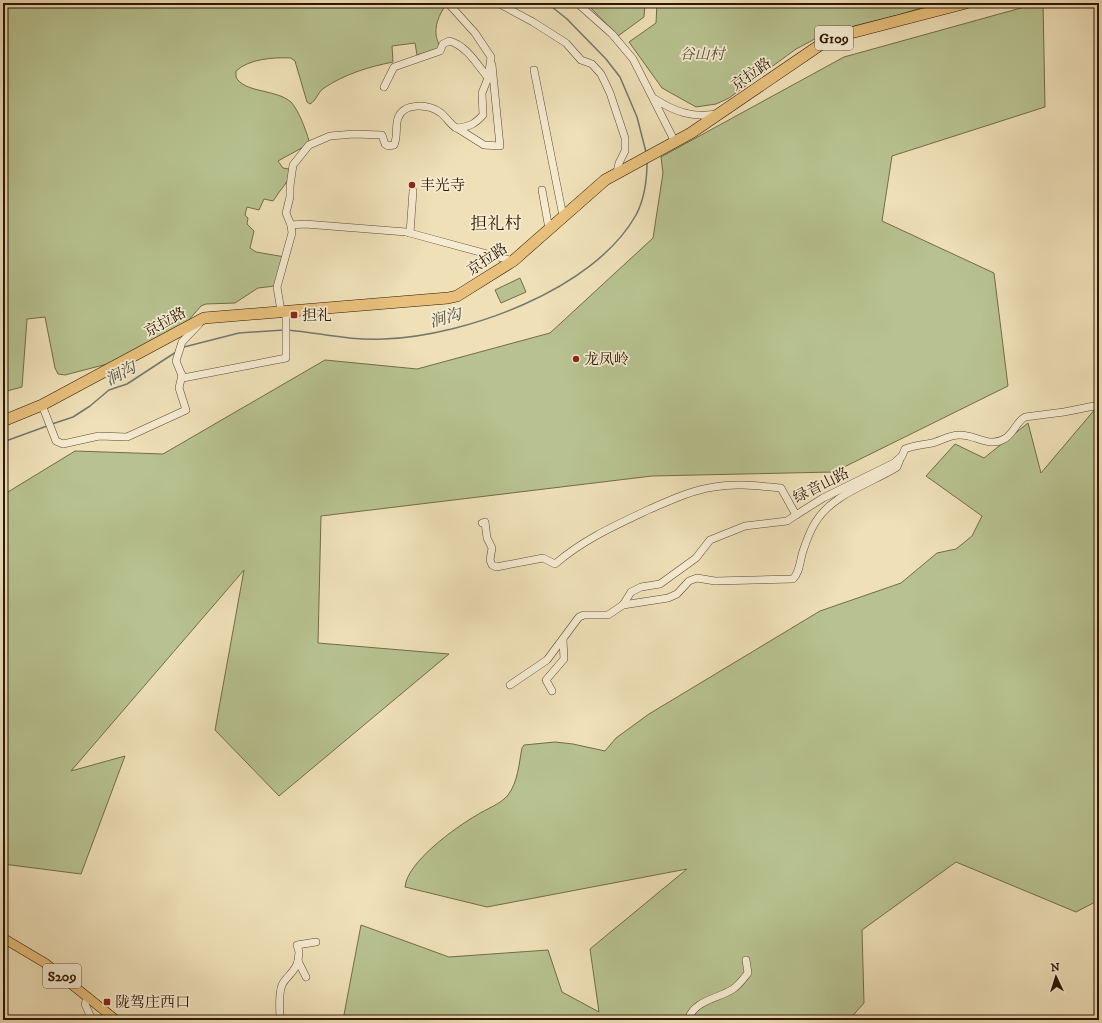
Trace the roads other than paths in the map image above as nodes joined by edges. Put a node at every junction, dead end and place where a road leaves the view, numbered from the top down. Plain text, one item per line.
1 (448, 3) edge
2 (498, 3) edge
3 (577, 3) edge
4 (966, 3) edge
5 (491, 57) junction
6 (534, 70) dead end
7 (488, 78) junction
8 (384, 87) dead end
9 (654, 99) junction
10 (721, 113) junction
11 (456, 128) junction
12 (673, 144) junction
13 (617, 172) junction
14 (542, 190) dead end
15 (413, 191) dead end
16 (563, 216) junction
17 (291, 225) junction
18 (549, 229) junction
19 (410, 233) junction
20 (513, 261) junction
21 (284, 315) junction
22 (204, 318) junction
23 (182, 375) junction
24 (42, 405) junction
25 (1099, 405) edge
26 (3, 421) edge
27 (902, 456) junction
28 (796, 515) junction
29 (482, 522) dead end
30 (623, 605) junction
31 (563, 640) junction
32 (510, 685) dead end
33 (552, 691) dead end
34 (3, 938) edge
35 (316, 942) dead end
36 (746, 960) dead end
37 (298, 961) junction
38 (306, 977) dead end
39 (88, 997) junction
40 (92, 1020) edge
41 (116, 1020) edge
42 (280, 1020) edge
43 (688, 1020) edge

1 - 5 street
2 - 13 street
3 - 9 street
4 - 10 highway, 京拉路 / G109
5 - 7 street
5 - 11 street
6 - 16 street
7 - 8 street
7 - 11 street
9 - 10 street
9 - 12 street
10 - 12 highway, 京拉路 / G109
11 - 17 street
12 - 13 highway, 京拉路 / G109
13 - 16 highway, 京拉路 / G109
14 - 18 street
15 - 19 street
16 - 18 highway, 京拉路 / G109
17 - 19 street
17 - 21 street
18 - 20 highway, 京拉路 / G109
19 - 20 street
20 - 21 highway, 京拉路 / G109
21 - 22 highway, 京拉路 / G109
21 - 23 street
22 - 23 street
22 - 24 highway, 京拉路 / G109
23 - 24 street
24 - 26 highway, 京拉路 / G109
25 - 27 street, 绿音山路
27 - 28 street, 绿音山路
27 - 30 street
28 - 29 street, 绿音山路
28 - 30 street
30 - 31 street
31 - 32 street
31 - 33 street
34 - 39 main road, S209
35 - 37 street
36 - 43 street
37 - 38 street
37 - 42 street
39 - 40 street
39 - 41 main road, S209

